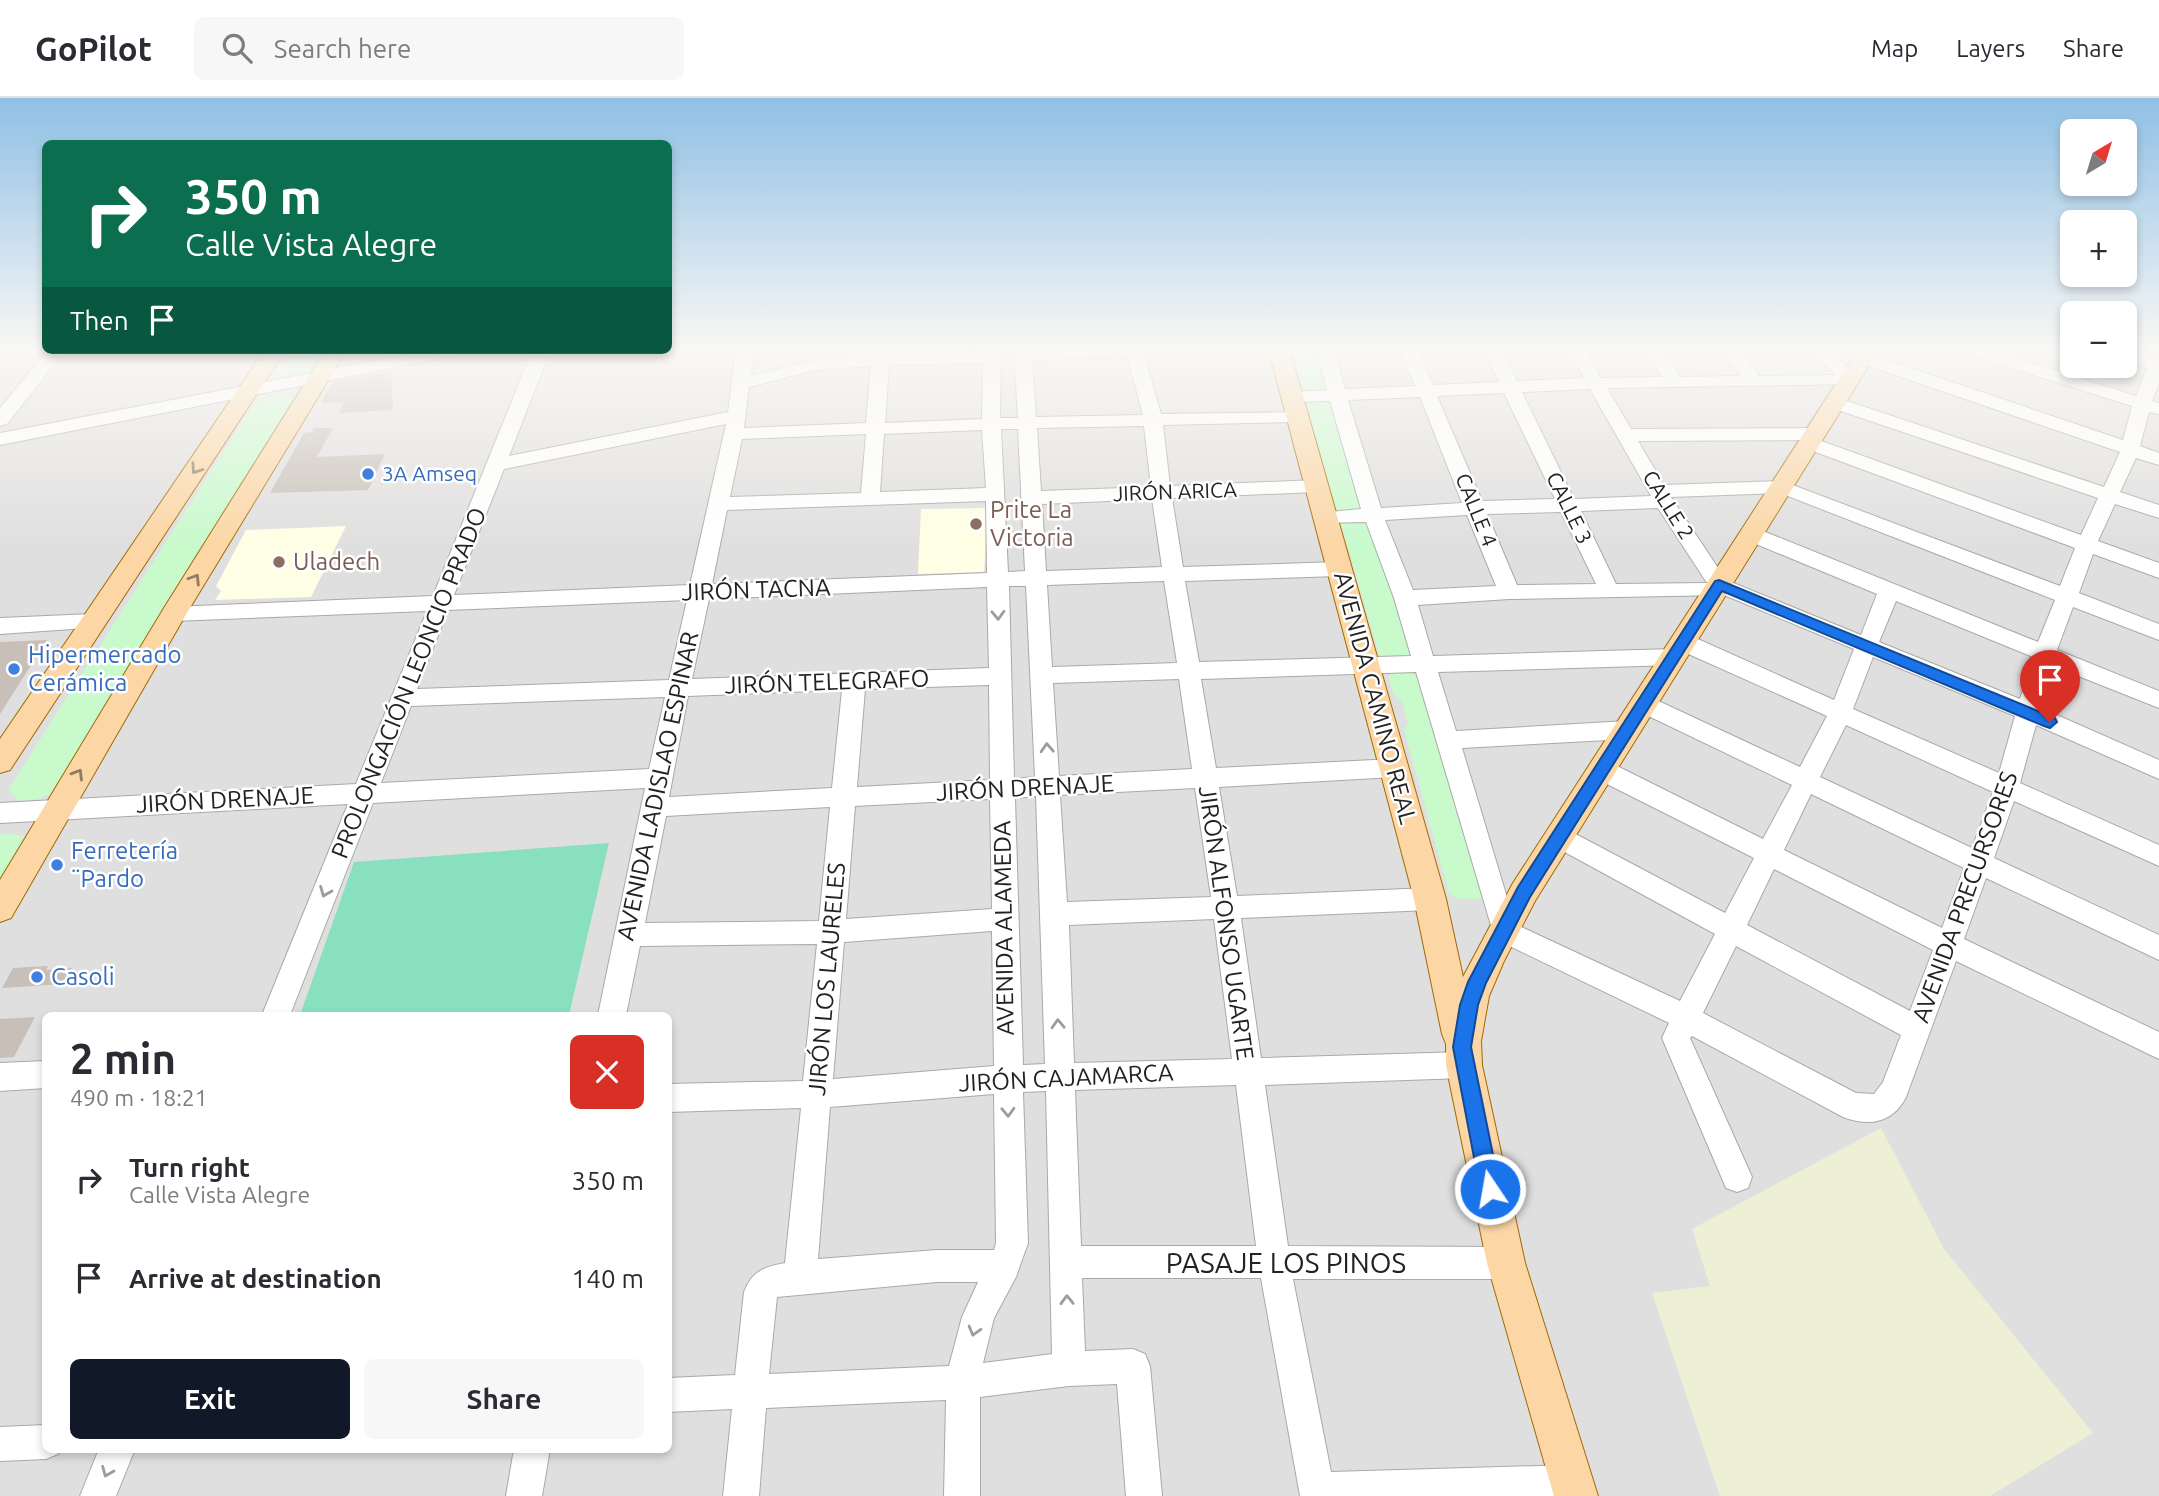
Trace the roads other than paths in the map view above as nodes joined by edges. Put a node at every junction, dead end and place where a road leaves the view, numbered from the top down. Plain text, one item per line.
1 (113, 416) edge
2 (231, 416) edge
3 (296, 416) edge
4 (516, 416) edge
5 (737, 416) edge
6 (877, 416) edge
7 (991, 416) edge
8 (1027, 416) edge
9 (1185, 416) edge
10 (1297, 416) edge
11 (1344, 416) edge
12 (1437, 416) edge
13 (1525, 416) edge
14 (1615, 416) edge
15 (1827, 416) edge
16 (1875, 416) edge
17 (2025, 416) edge
18 (2146, 416) edge
19 (1153, 419) junction
20 (1027, 423) junction
21 (991, 424) junction
22 (736, 425) junction
23 (876, 429) junction
24 (1625, 435) junction
25 (0, 439) edge
26 (1812, 439) junction
27 (2130, 450) junction
28 (2159, 459) edge
29 (497, 464) junction
30 (1316, 486) junction
31 (1782, 486) junction
32 (1161, 493) junction
33 (996, 494) junction
34 (2110, 495) junction
35 (1661, 496) junction
36 (1033, 498) junction
37 (870, 500) junction
38 (717, 504) junction
39 (1568, 506) junction
40 (1475, 508) junction
41 (2159, 512) edge
42 (1373, 515) junction
43 (1325, 518) junction
44 (1751, 534) junction
45 (2087, 544) junction
46 (1339, 569) junction
47 (2159, 571) edge
48 (1175, 575) junction
49 (1038, 578) junction
50 (997, 581) junction
51 (1718, 587) junction
52 (1609, 590) junction
53 (1889, 591) junction
54 (699, 592) junction
55 (1509, 592) junction
56 (2067, 597) junction
57 (1405, 598) junction
58 (441, 602) junction
59 (173, 614) junction
60 (93, 622) junction
61 (0, 626) edge
62 (2159, 632) edge
63 (1865, 646) junction
64 (1678, 650) junction
65 (2045, 653) junction
66 (1365, 665) junction
67 (1424, 665) junction
68 (1190, 672) junction
69 (1000, 676) junction
70 (1043, 676) junction
71 (854, 682) junction
72 (678, 687) junction
73 (403, 698) junction
74 (2159, 700) edge
75 (1644, 704) junction
76 (2028, 712) junction
77 (1840, 713) junction
78 (1627, 730) junction
79 (1448, 740) junction
80 (0, 762) edge
81 (1394, 768) junction
82 (1602, 770) junction
83 (2159, 771) edge
84 (659, 778) junction
85 (1206, 780) junction
86 (1804, 782) junction
87 (1049, 786) junction
88 (2007, 787) junction
89 (1002, 790) junction
90 (365, 792) junction
91 (845, 796) junction
92 (656, 807) junction
93 (56, 810) junction
94 (0, 813) edge
95 (1559, 837) junction
96 (1768, 853) junction
97 (2159, 856) edge
98 (1978, 862) junction
99 (1430, 899) junction
100 (1226, 907) junction
101 (0, 908) edge
102 (1055, 914) junction
103 (1004, 919) junction
104 (1730, 929) junction
105 (1504, 931) junction
106 (831, 932) junction
107 (626, 935) junction
108 (1950, 945) junction
109 (2159, 948) edge
110 (277, 1012) edge
111 (613, 1012) edge
112 (1685, 1017) junction
113 (1916, 1029) junction
114 (2159, 1046) edge
115 (1463, 1056) junction
116 (1247, 1071) junction
117 (42, 1074) edge
118 (0, 1077) edge
119 (1060, 1078) junction
120 (1006, 1079) junction
121 (817, 1094) junction
122 (672, 1098) edge
123 (1737, 1177) dead end
124 (1066, 1262) junction
125 (1274, 1262) junction
126 (1506, 1263) junction
127 (1005, 1266) junction
128 (800, 1277) junction
129 (1069, 1369) junction
130 (964, 1382) junction
131 (749, 1392) junction
132 (672, 1395) edge
133 (42, 1442) edge
134 (0, 1444) edge
135 (115, 1453) edge
136 (531, 1453) edge
137 (1574, 1489) edge
138 (1318, 1493) edge
139 (98, 1496) edge
140 (524, 1496) edge
141 (741, 1496) edge
142 (961, 1496) edge
143 (1144, 1496) edge

1 - 25 street
2 -> 60 main road
59 -> 3 main road
4 - 29 street, PROLONGACIÓN LEONCIO PRADO
5 - 22 street, AVENIDA LADISLAO ESPINAR
6 - 23 street
7 - 21 street, AVENIDA ALAMEDA
8 - 20 street, AVENIDA ALAMEDA
9 - 19 street
10 - 30 main road, AVENIDA CAMINO REAL
11 - 42 street
12 - 40 street, CALLE 4
13 - 39 street, CALLE 3
14 - 24 street, CALLE 2
15 - 26 main road
16 - 34 street
17 - 27 street
18 - 27 street, AVENIDA PRECURSORES
19 - 20 street
19 - 32 street, JIRÓN ALFONSO UGARTE
20 - 21 street
20 - 36 street, AVENIDA ALAMEDA
21 - 23 street
21 - 33 street, AVENIDA ALAMEDA
22 - 23 street
22 - 29 street
22 - 38 street, AVENIDA LADISLAO ESPINAR
23 - 37 street
24 - 26 street
24 - 35 street, CALLE 2
26 - 31 main road
26 - 45 street
27 - 28 street
27 - 34 street, AVENIDA PRECURSORES
29 - 58 street, PROLONGACIÓN LEONCIO PRADO
30 - 32 street, JIRÓN ARICA
30 - 43 main road, AVENIDA CAMINO REAL
31 - 35 street
31 - 44 main road
31 - 56 street
32 - 36 street, JIRÓN ARICA
32 - 48 street, JIRÓN ALFONSO UGARTE
33 - 37 street
33 - 50 street, AVENIDA ALAMEDA
34 - 41 street
34 - 45 street, AVENIDA PRECURSORES
35 - 39 street
35 - 51 street, CALLE 2
36 - 49 street, AVENIDA ALAMEDA
37 - 38 street
38 - 54 street, AVENIDA LADISLAO ESPINAR
39 - 40 street
39 - 52 street, CALLE 3
40 - 42 street
40 - 55 street, CALLE 4
42 - 43 street
42 - 57 street
43 - 46 main road, AVENIDA CAMINO REAL
44 - 51 main road
44 - 53 street
45 - 47 street
45 - 56 street, AVENIDA PRECURSORES
46 - 48 street, JIRÓN TACNA
46 - 66 main road, AVENIDA CAMINO REAL
48 - 49 street, JIRÓN TACNA
48 - 68 street, JIRÓN ALFONSO UGARTE
49 - 50 street, JIRÓN TACNA
49 - 70 street, AVENIDA ALAMEDA
50 - 54 street, JIRÓN TACNA
50 -> 69 street, AVENIDA ALAMEDA
51 - 52 street
51 - 63 street
51 - 64 main road
52 - 55 street
53 - 63 street
53 - 65 street
54 - 58 street, JIRÓN TACNA
54 - 72 street, AVENIDA LADISLAO ESPINAR
55 - 57 street
56 - 62 street
56 - 65 street, AVENIDA PRECURSORES
57 - 67 street
58 - 59 street, JIRÓN TACNA
58 - 73 street, PROLONGACIÓN LEONCIO PRADO
93 -> 59 main road
60 - 61 street
60 - 80 main road
63 - 76 street
63 - 77 street
64 - 67 street
64 - 75 main road
64 - 77 street
65 - 74 street
65 - 76 street, AVENIDA PRECURSORES
66 - 67 street
66 - 68 street
66 - 81 main road, AVENIDA CAMINO REAL
67 - 79 street
68 - 70 street
68 - 85 street, JIRÓN ALFONSO UGARTE
69 - 71 street, JIRÓN TELEGRAFO
69 - 89 street, AVENIDA ALAMEDA
87 -> 70 street, AVENIDA ALAMEDA
71 - 72 street, JIRÓN TELEGRAFO
71 - 91 street, JIRÓN LOS LAURELES
72 - 73 street, JIRÓN TELEGRAFO
72 - 84 street, AVENIDA LADISLAO ESPINAR
73 - 90 street, PROLONGACIÓN LEONCIO PRADO
75 - 78 main road
75 - 86 street
76 - 83 street
76 - 88 street, AVENIDA PRECURSORES
77 - 86 street
77 - 88 street
78 - 79 street
78 - 82 main road
79 - 105 street
81 - 85 street, JIRÓN DRENAJE
81 - 99 main road, AVENIDA CAMINO REAL
82 - 95 main road
82 - 96 street
84 - 90 street, JIRÓN DRENAJE
84 - 92 street, AVENIDA LADISLAO ESPINAR
85 - 87 street, JIRÓN DRENAJE
85 - 100 street, JIRÓN ALFONSO UGARTE
86 - 96 street
86 - 98 street
87 - 89 street, JIRÓN DRENAJE
87 - 102 street, AVENIDA ALAMEDA
88 - 97 street
88 - 98 street, AVENIDA PRECURSORES
89 - 91 street, JIRÓN DRENAJE
89 - 103 street, AVENIDA ALAMEDA
90 - 93 street, JIRÓN DRENAJE
90 -> 110 street, PROLONGACIÓN LEONCIO PRADO
91 - 92 street, JIRÓN DRENAJE
91 - 106 street, JIRÓN LOS LAURELES
92 - 107 street, AVENIDA LADISLAO ESPINAR
93 - 94 street, JIRÓN DRENAJE
93 - 101 main road
95 - 104 street
95 - 105 main road
96 - 104 street
96 - 108 street
98 - 108 street, AVENIDA PRECURSORES
98 - 109 street
99 - 100 street
99 - 115 main road, AVENIDA CAMINO REAL
100 - 102 street
100 - 116 street, JIRÓN ALFONSO UGARTE
119 -> 102 street, AVENIDA ALAMEDA
103 - 106 street
103 - 120 street, AVENIDA ALAMEDA
104 - 112 street
104 - 113 street
105 - 112 street
105 - 115 main road
106 - 107 street
106 - 121 street, JIRÓN LOS LAURELES
107 - 111 street, AVENIDA LADISLAO ESPINAR
108 - 113 street, AVENIDA PRECURSORES
108 - 114 street
112 - 113 street, AVENIDA PRECURSORES
112 - 123 street
115 - 116 street, JIRÓN CAJAMARCA
115 - 126 main road, AVENIDA CAMINO REAL
116 - 119 street, JIRÓN CAJAMARCA
116 - 125 street, JIRÓN ALFONSO UGARTE
117 - 118 street
119 - 120 street, JIRÓN CAJAMARCA
119 - 124 street, AVENIDA ALAMEDA
120 - 121 street, JIRÓN CAJAMARCA
120 -> 127 street, AVENIDA ALAMEDA
121 - 122 street, JIRÓN CAJAMARCA
121 - 128 street, JIRÓN LOS LAURELES
124 - 125 street, PASAJE LOS PINOS
129 -> 124 street, AVENIDA ALAMEDA
125 - 126 street, PASAJE LOS PINOS
125 - 138 street, JIRÓN ALFONSO UGARTE
126 - 137 main road, AVENIDA CAMINO REAL
127 - 128 street
127 -> 130 street, AVENIDA ALAMEDA
128 - 131 street
129 - 130 street
129 - 143 street
130 - 131 street
130 - 142 street, AVENIDA ALAMEDA
131 - 132 street
131 - 141 street
133 - 134 street
135 -> 139 street
136 - 140 street
137 - 138 street

